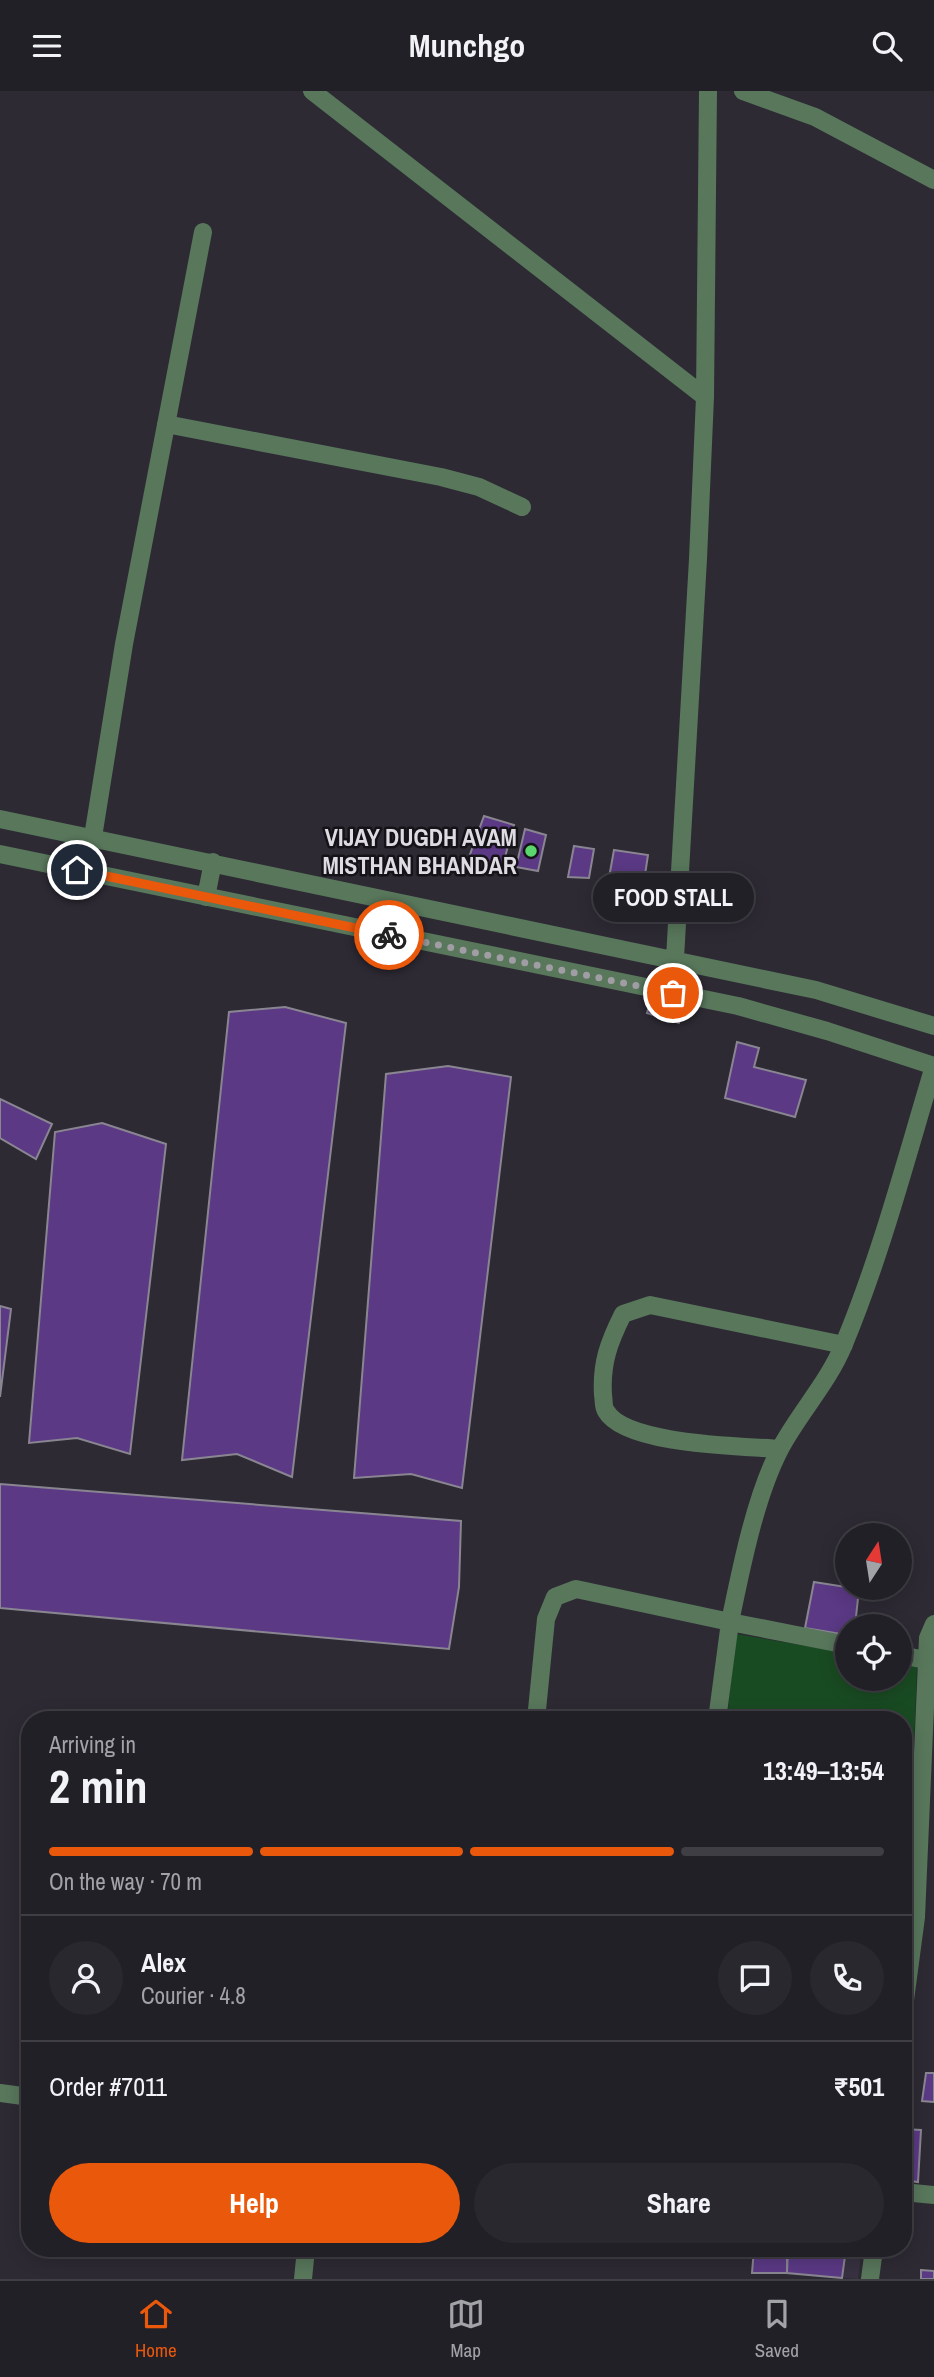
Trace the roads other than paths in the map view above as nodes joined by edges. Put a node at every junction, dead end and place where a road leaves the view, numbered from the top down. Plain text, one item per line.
1 (312, 91) edge
2 (708, 91) edge
3 (743, 91) edge
4 (934, 180) edge
5 (204, 232) dead end
6 (705, 397) junction
7 (166, 424) junction
8 (522, 507) dead end
9 (0, 819) edge
10 (93, 837) junction
11 (0, 854) edge
12 (213, 862) junction
13 (206, 897) junction
14 (675, 959) junction
15 (673, 993) junction
16 (934, 1026) edge
17 (934, 1066) edge
18 (844, 1345) junction
19 (780, 1449) junction
20 (730, 1622) junction
21 (934, 1624) edge
22 (835, 1643) edge
23 (912, 1657) edge
24 (926, 1660) junction
25 (537, 1711) edge
26 (718, 1711) edge
27 (912, 1936) edge
28 (0, 2093) edge
29 (21, 2096) edge
30 (912, 2193) edge
31 (934, 2195) edge
32 (305, 2257) edge
33 (873, 2257) edge
34 (303, 2279) edge
35 (870, 2279) edge

1 - 6 street
2 - 6 street
3 - 4 street
5 - 7 street
6 - 14 street
7 - 8 street
7 - 10 street
9 - 10 street
10 - 12 street
11 - 13 street
12 - 13 street
12 - 14 street
13 - 15 street
14 - 15 street
14 - 16 street
15 - 17 street
17 - 18 street
18 - 19 street
18 - 19 street
19 - 20 street
20 - 22 street
20 - 25 street
20 - 26 street
21 - 24 street
23 - 24 street
24 - 27 street
28 - 29 street
30 - 31 street
32 - 34 street
33 - 35 street

